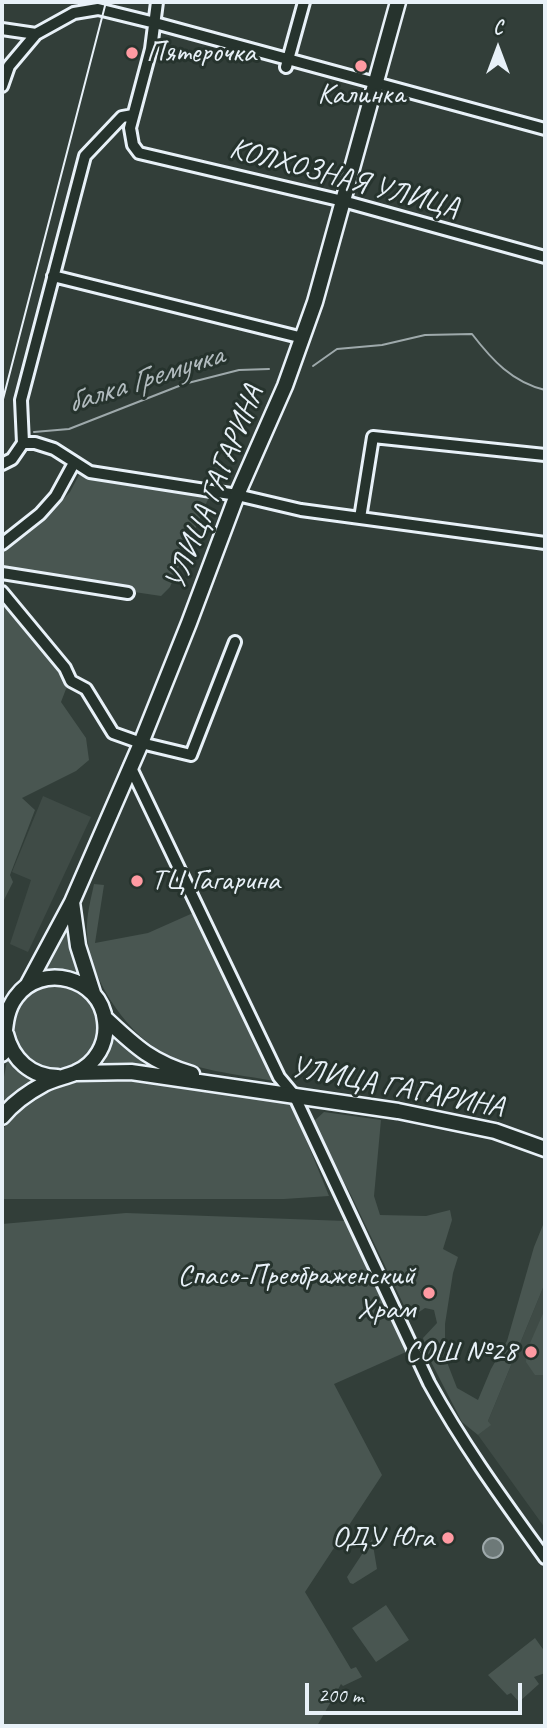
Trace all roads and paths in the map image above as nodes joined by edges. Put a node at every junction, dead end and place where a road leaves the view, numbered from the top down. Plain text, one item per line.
1 (157, 2) edge
2 (304, 2) edge
3 (398, 2) edge
4 (155, 23) junction
5 (2, 29) edge
6 (36, 34) junction
7 (287, 63) junction
8 (374, 83) junction
9 (2, 86) edge
10 (133, 115) junction
11 (545, 129) edge
12 (343, 201) junction
13 (545, 257) edge
14 (53, 276) junction
15 (303, 338) junction
16 (23, 443) junction
17 (545, 455) edge
18 (74, 463) junction
19 (2, 464) edge
20 (237, 495) junction
21 (360, 518) junction
22 (545, 543) edge
23 (2, 544) edge
24 (2, 573) edge
25 (2, 592) edge
26 (128, 593) dead end
27 (235, 642) dead end
28 (141, 743) junction
29 (130, 766) junction
30 (72, 902) junction
31 (27, 986) junction
32 (94, 994) junction
33 (105, 1018) junction
34 (6, 1032) junction
35 (2, 1054) edge
36 (71, 1074) junction
37 (237, 1086) junction
38 (294, 1095) junction
39 (2, 1116) edge
40 (545, 1149) edge
41 (545, 1558) edge

1 - 4 street
2 - 7 street
3 - 8 main road, УЛИЦА ГАГАРИНА
4 - 6 street
4 - 7 street
4 - 10 street
5 - 6 street
6 - 9 street
7 - 8 street
8 - 11 street
8 - 12 main road, УЛИЦА ГАГАРИНА
10 - 12 street, КОЛХОЗНАЯ УЛИЦА
10 - 14 street
12 - 13 street, КОЛХОЗНАЯ УЛИЦА
12 - 15 main road, УЛИЦА ГАГАРИНА
14 - 15 street
14 - 16 street
15 - 20 main road, УЛИЦА ГАГАРИНА
16 - 18 street
16 - 19 street
17 - 21 street
18 - 20 street
18 - 23 street
20 - 21 street
20 - 28 main road, УЛИЦА ГАГАРИНА
21 - 22 street
24 - 26 street
25 - 28 street
27 - 28 street
28 - 29 main road, УЛИЦА ГАГАРИНА
29 - 30 main road, УЛИЦА ГАГАРИНА
29 - 38 street
30 - 31 main road, УЛИЦА ГАГАРИНА
30 - 32 main road
31 - 32 main road
31 - 34 main road
32 - 33 main road
33 - 36 main road
33 - 37 main road
34 - 35 main road
34 - 36 main road
36 - 37 main road
36 - 39 main road
37 - 38 main road, УЛИЦА ГАГАРИНА
38 - 40 main road, УЛИЦА ГАГАРИНА
38 - 41 street

